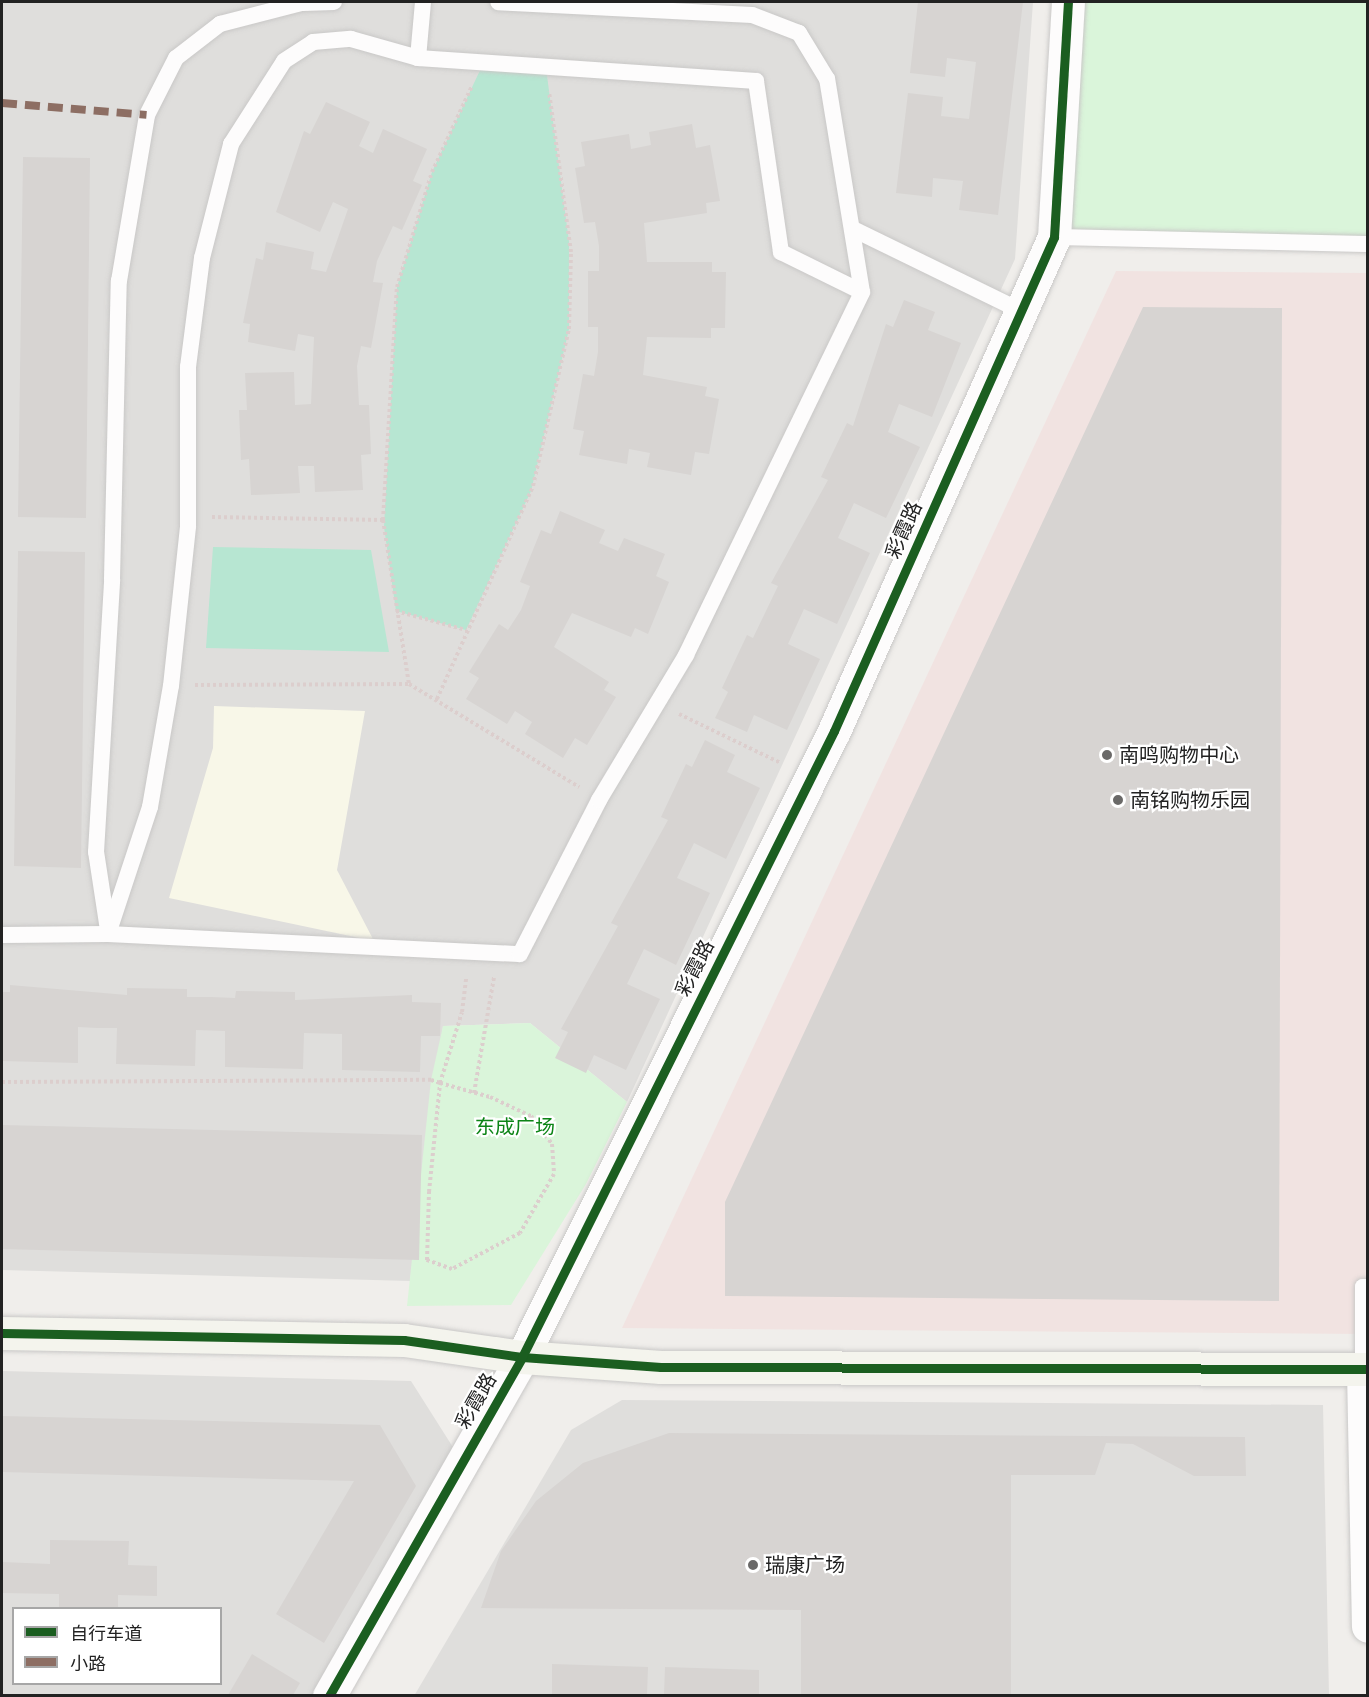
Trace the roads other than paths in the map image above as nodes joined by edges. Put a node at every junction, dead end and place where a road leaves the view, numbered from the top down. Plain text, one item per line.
1 (334, 2) edge
2 (423, 2) edge
3 (498, 2) edge
4 (1068, 2) edge
5 (418, 58) junction
6 (853, 229) junction
7 (1054, 237) junction
8 (1368, 244) edge
9 (862, 292) junction
10 (1021, 311) junction
11 (108, 934) junction
12 (2, 935) edge
13 (1368, 1287) edge
14 (2, 1333) edge
15 (522, 1357) junction
16 (1365, 1369) edge
17 (1368, 1626) edge
18 (329, 1695) edge

1 - 11 lane
2 - 5 lane
3 - 6 lane
4 - 7 street
5 - 9 lane
5 - 11 lane
6 - 9 lane
6 - 10 lane
7 - 8 lane
7 - 10 street, 彩霞路
9 - 11 lane
10 - 15 street, 彩霞路
11 - 12 lane
13 - 16 lane
14 - 15 street
15 - 16 street
15 - 18 street, 彩霞路
16 - 17 street

